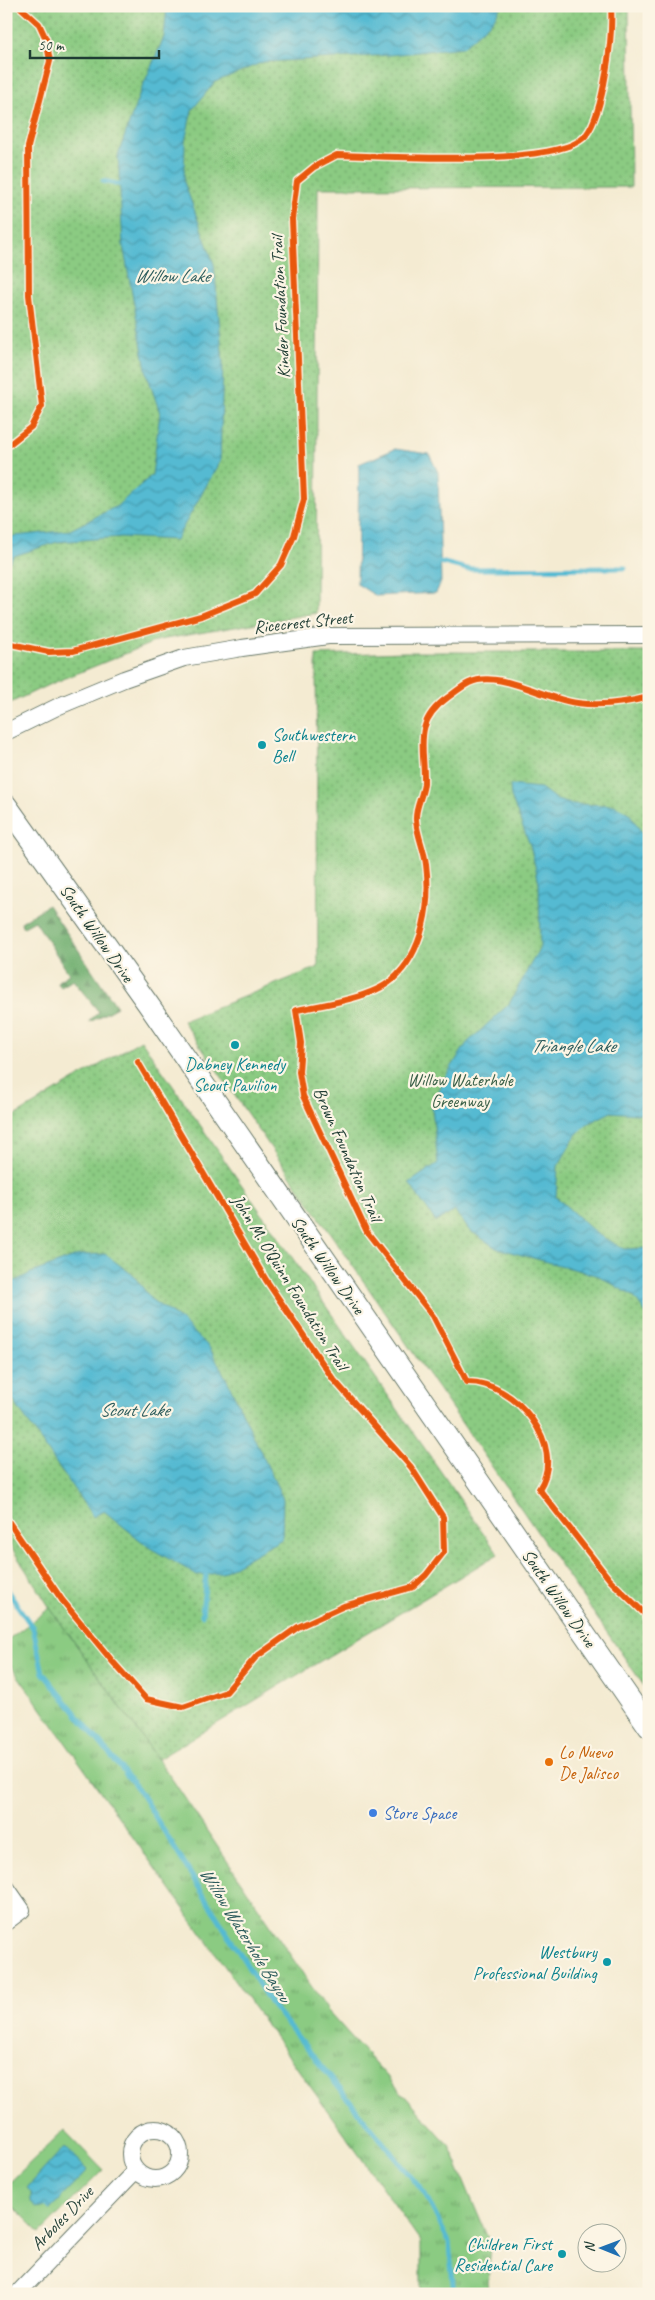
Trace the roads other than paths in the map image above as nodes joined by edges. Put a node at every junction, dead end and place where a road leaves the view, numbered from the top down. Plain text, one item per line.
1 (649, 635) edge
2 (6, 732) edge
3 (6, 805) edge
4 (649, 1727) edge
5 (6, 1887) edge
6 (6, 1922) edge
7 (136, 2170) dead end
8 (17, 2294) edge

1 - 2 street, Ricecrest Street
3 - 4 street, South Willow Drive
5 - 6 street
7 - 8 street, Arboles Drive

